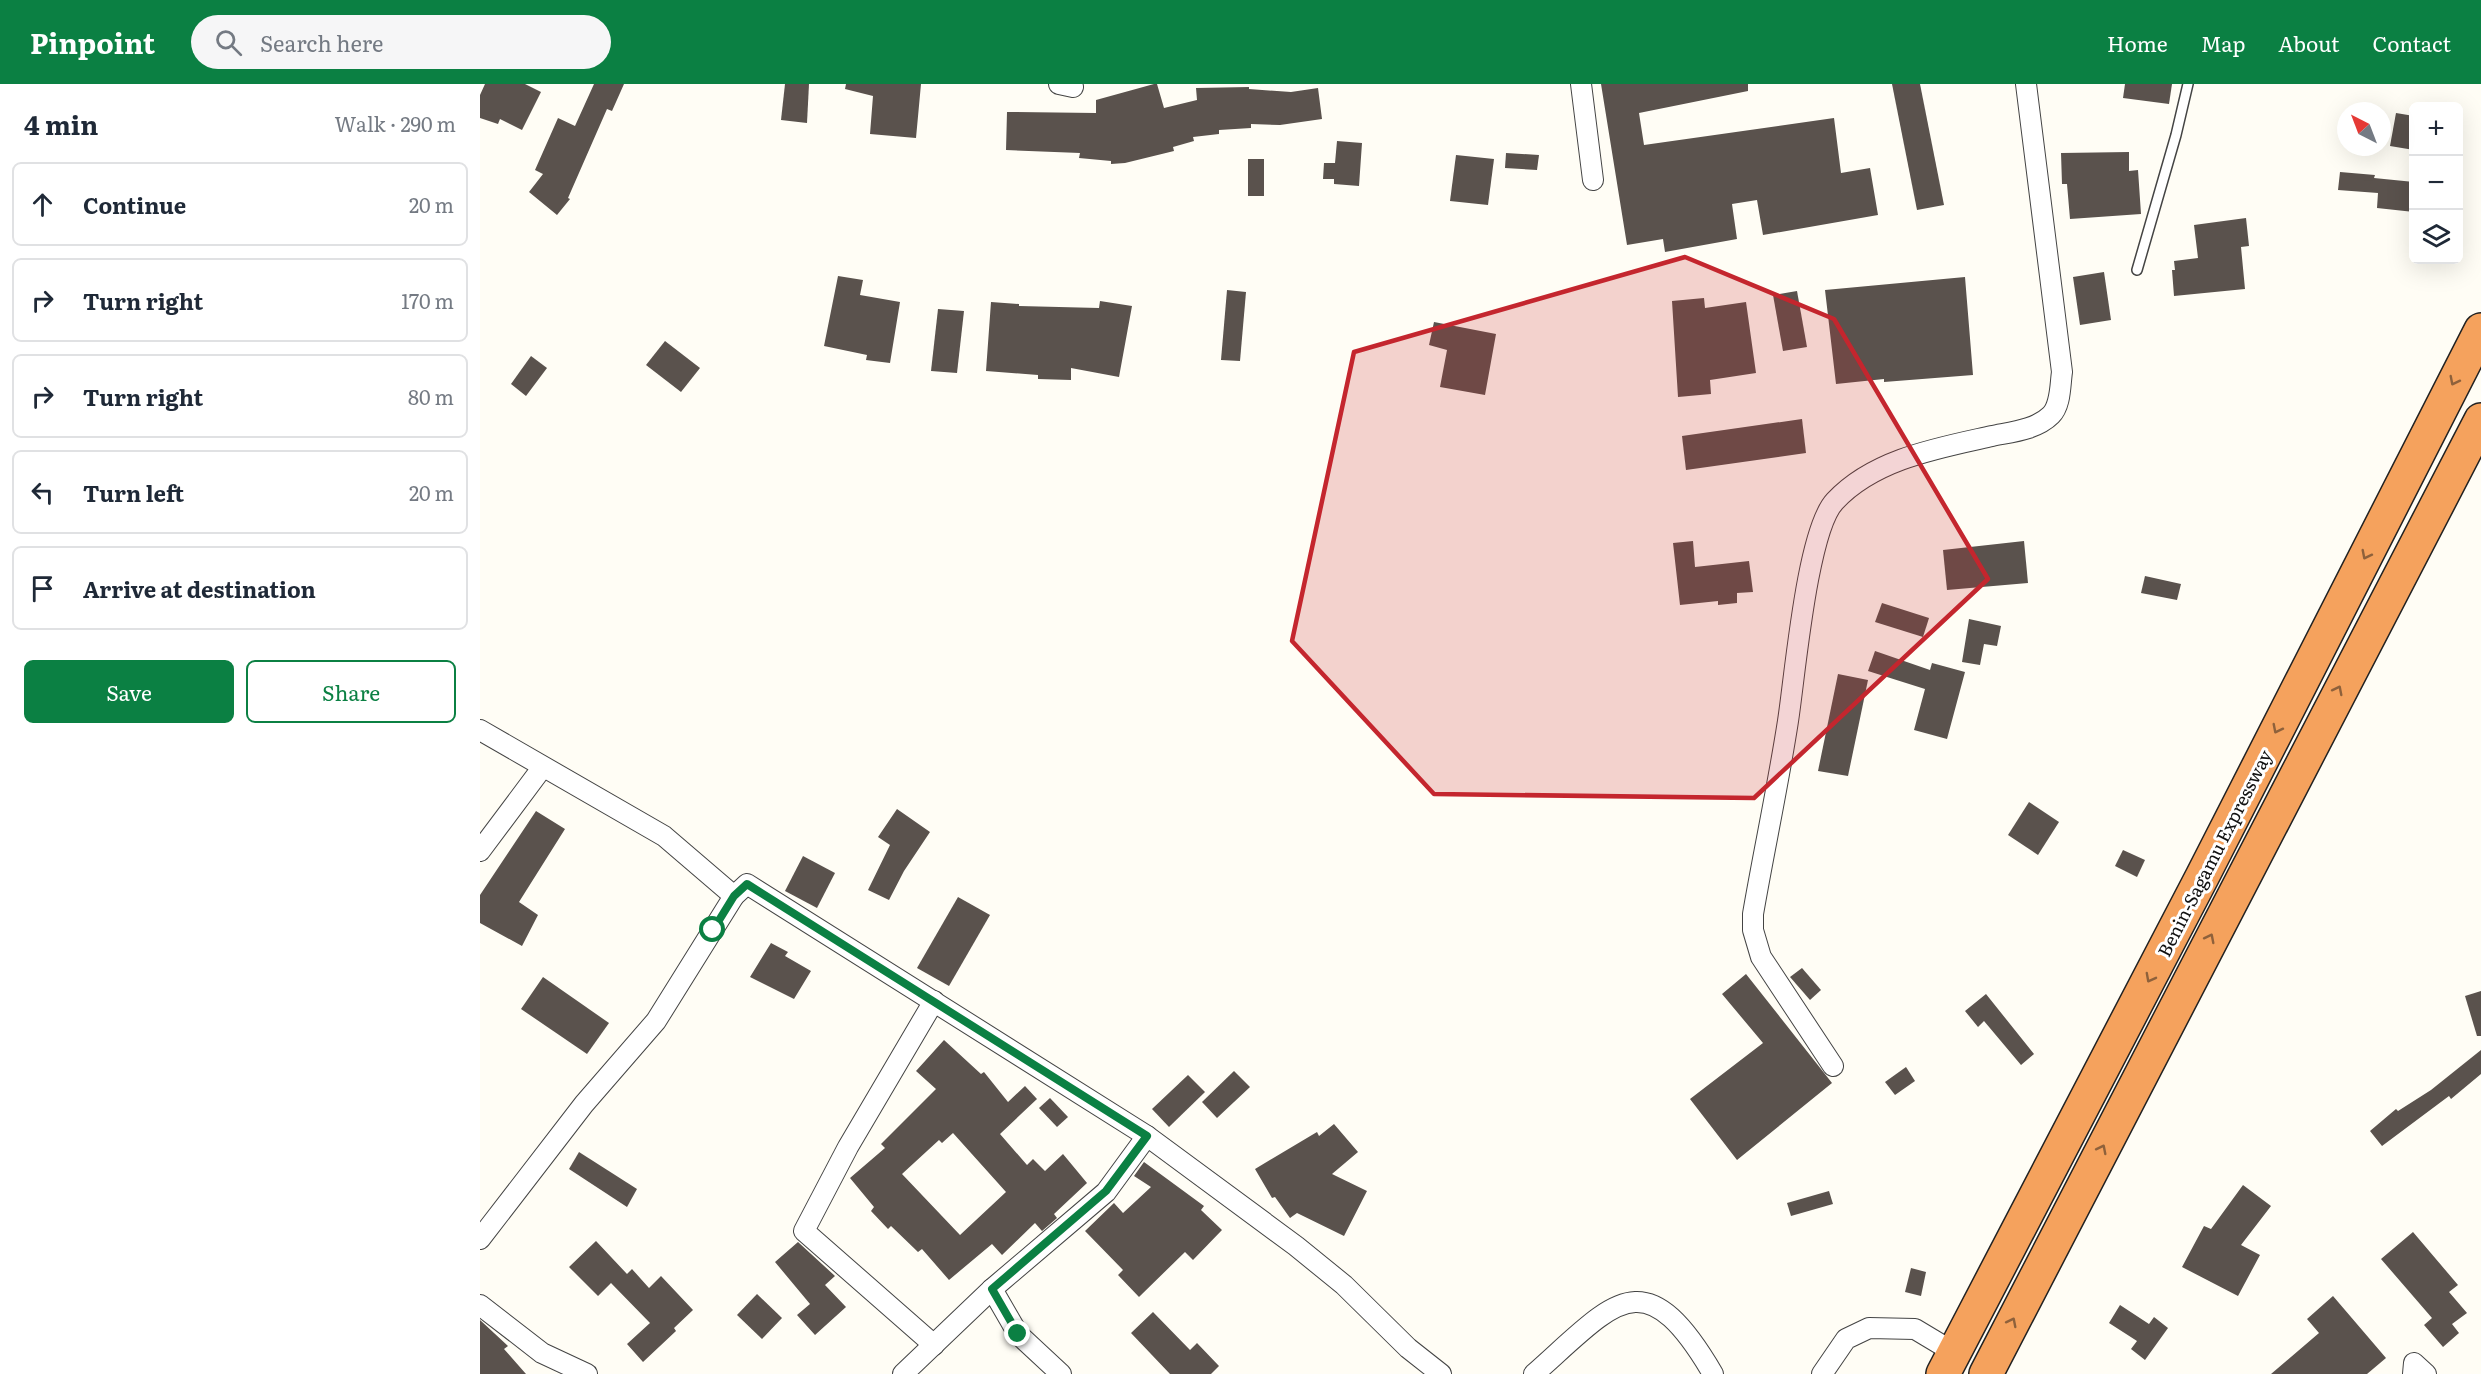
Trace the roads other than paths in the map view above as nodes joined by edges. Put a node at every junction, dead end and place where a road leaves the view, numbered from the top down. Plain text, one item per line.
1 (1581, 84) edge
2 (2026, 84) edge
3 (2188, 84) edge
4 (1593, 180) dead end
5 (2137, 270) dead end
6 (2481, 330) edge
7 (2481, 420) edge
8 (480, 730) edge
9 (542, 768) junction
10 (480, 851) edge
11 (734, 896) junction
12 (934, 1001) junction
13 (1833, 1066) dead end
14 (1147, 1136) junction
15 (480, 1239) edge
16 (992, 1289) junction
17 (480, 1305) edge
18 (934, 1345) junction
19 (1949, 1363) edge
20 (587, 1374) edge
21 (903, 1374) edge
22 (1061, 1374) edge
23 (1441, 1374) edge
24 (1534, 1374) edge
25 (1713, 1374) edge
26 (1822, 1374) edge
27 (1986, 1374) edge
28 (2413, 1374) edge
29 (2426, 1374) edge

1 - 4 street
2 - 13 street
3 - 5 lane
6 -> 19 highway, Benin-Sagamu Expressway
27 -> 7 highway, Benin-Sagamu Expressway
8 - 9 street
9 - 10 street
9 - 11 street
11 - 12 street
11 - 15 street
12 - 14 street
12 - 18 street
14 - 16 street
14 - 23 street
16 - 18 street
16 - 22 street
17 - 20 street
18 - 21 street
19 - 26 street
24 - 25 street
28 - 29 street

